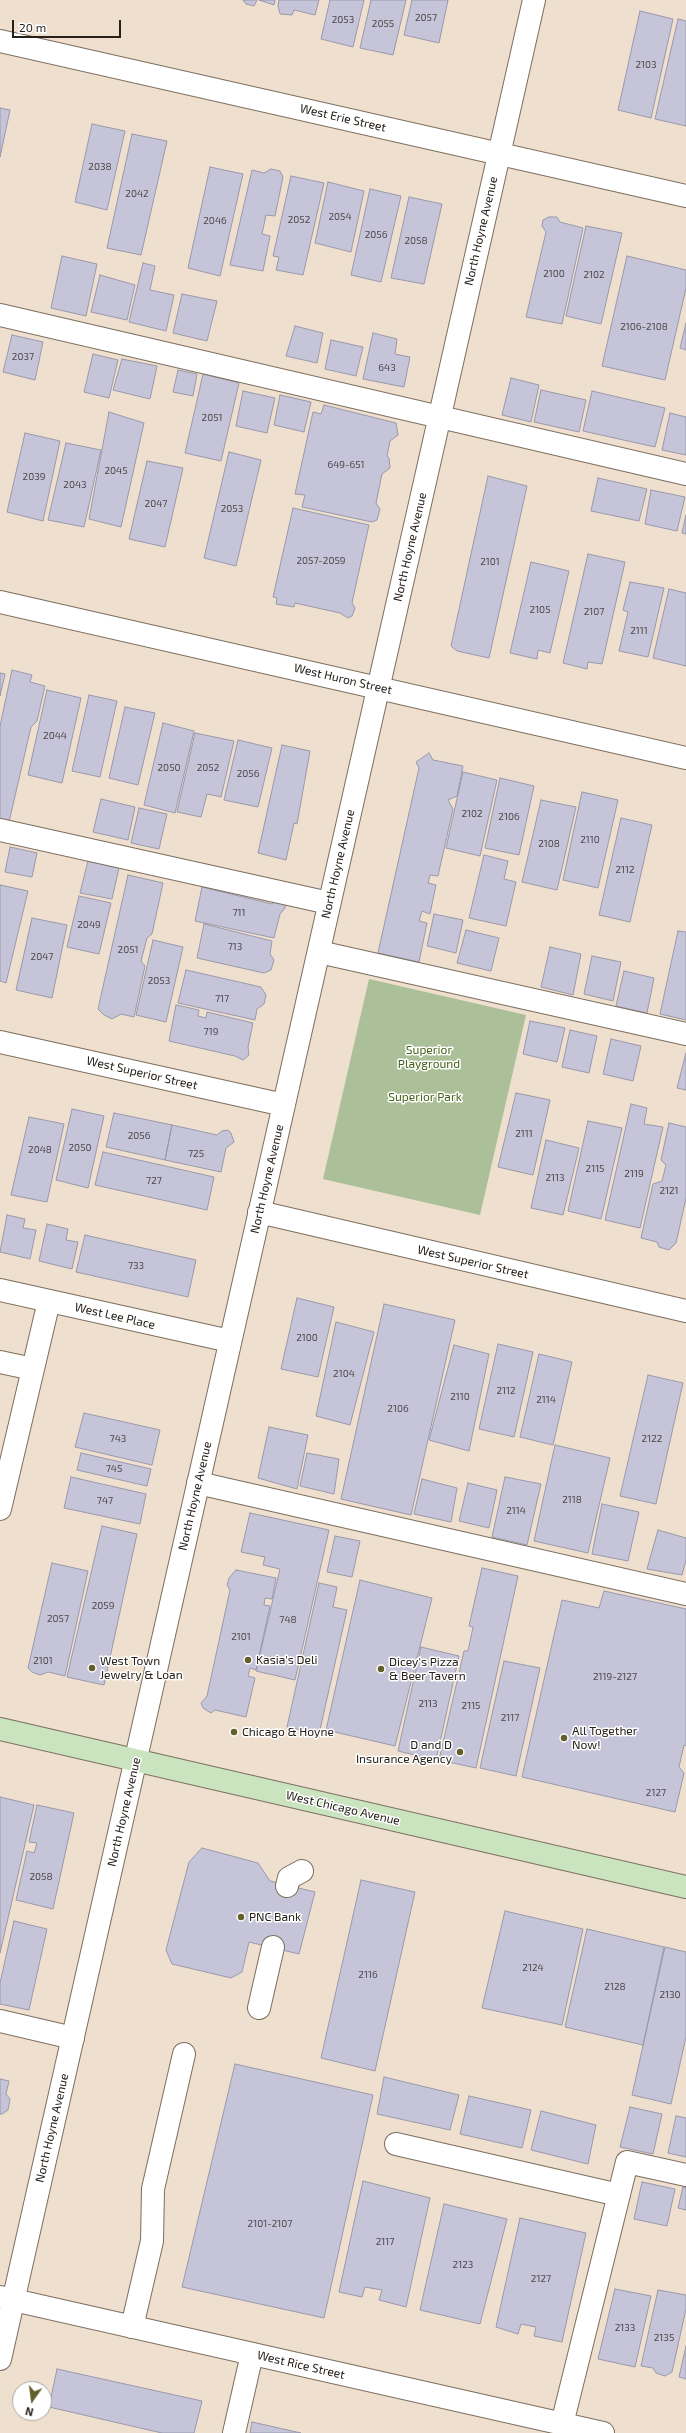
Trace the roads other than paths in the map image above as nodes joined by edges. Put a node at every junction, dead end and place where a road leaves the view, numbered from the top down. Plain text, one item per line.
1 (534, 0) edge
2 (0, 40) edge
3 (499, 154) junction
4 (686, 196) edge
5 (0, 315) edge
6 (439, 417) junction
7 (686, 474) edge
8 (0, 602) edge
9 (378, 686) junction
10 (686, 758) edge
11 (0, 830) edge
12 (329, 903) junction
13 (319, 952) junction
14 (686, 1034) edge
15 (0, 1042) edge
16 (284, 1105) junction
17 (259, 1212) junction
18 (0, 1290) edge
19 (49, 1301) junction
20 (686, 1311) edge
21 (230, 1341) junction
22 (0, 1362) edge
23 (33, 1369) junction
24 (198, 1483) junction
25 (0, 1509) edge
26 (686, 1594) edge
27 (0, 1729) edge
28 (136, 1759) junction
29 (686, 1887) edge
30 (273, 1947) dead end
31 (259, 2008) dead end
32 (0, 2021) edge
33 (72, 2038) junction
34 (184, 2054) dead end
35 (396, 2144) dead end
36 (686, 2175) edge
37 (619, 2195) junction
38 (7, 2298) edge
39 (132, 2326) junction
40 (252, 2354) junction
41 (0, 2359) edge
42 (562, 2424) junction
43 (234, 2433) edge
44 (603, 2433) edge

1 - 3 street, North Hoyne Avenue
2 - 3 street, West Erie Street
3 - 4 street, West Erie Street
3 - 6 street, North Hoyne Avenue
5 - 6 street
6 - 7 street
6 - 9 street, North Hoyne Avenue
8 - 9 street, West Huron Street
9 - 10 street, West Huron Street
9 - 12 street, North Hoyne Avenue
11 - 12 street
12 - 13 street, North Hoyne Avenue
13 - 14 street
13 - 16 street, North Hoyne Avenue
15 - 16 street, West Superior Street
16 - 17 street, North Hoyne Avenue
17 - 20 street, West Superior Street
17 - 21 street, North Hoyne Avenue
18 - 19 street, West Lee Place
19 - 21 street, West Lee Place
19 - 23 street
21 - 24 street, North Hoyne Avenue
22 - 23 street
23 - 25 street
24 - 26 street
24 - 28 street, North Hoyne Avenue
27 - 28 main road, West Chicago Avenue
28 - 29 main road, West Chicago Avenue
28 - 33 street, North Hoyne Avenue
30 - 31 street
32 - 33 street
33 - 38 street, North Hoyne Avenue
34 - 39 street
35 - 37 street
36 - 37 street
37 - 42 street
38 - 39 street, West Rice Street
38 - 41 street, North Hoyne Avenue
39 - 40 street, West Rice Street
40 - 42 street, West Rice Street
40 - 43 street
42 - 44 street, West Rice Street

